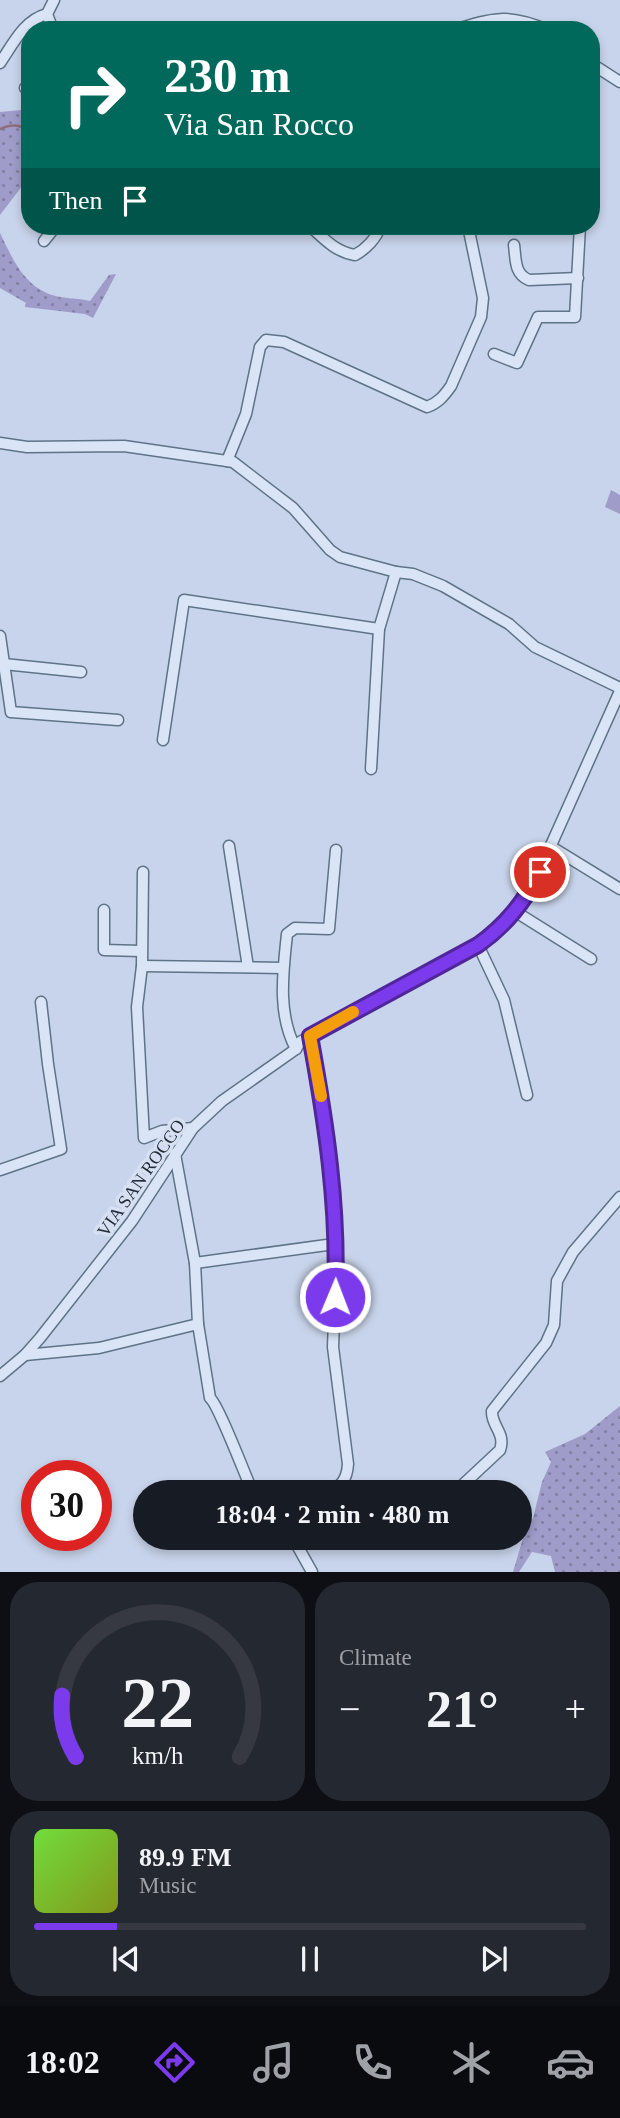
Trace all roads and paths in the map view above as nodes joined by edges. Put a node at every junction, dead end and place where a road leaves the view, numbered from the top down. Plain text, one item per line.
1 (54, 0) edge
2 (47, 15) junction
3 (30, 21) edge
4 (49, 21) edge
5 (486, 21) edge
6 (523, 21) edge
7 (21, 34) edge
8 (0, 63) edge
9 (600, 70) edge
10 (620, 82) edge
11 (49, 235) edge
12 (320, 235) edge
13 (376, 235) edge
14 (470, 235) edge
15 (580, 235) edge
16 (44, 242) dead end
17 (514, 245) dead end
18 (578, 278) junction
19 (494, 354) dead end
20 (0, 443) edge
21 (227, 461) junction
22 (396, 572) junction
23 (379, 629) junction
24 (0, 636) edge
25 (4, 664) junction
26 (81, 672) dead end
27 (620, 690) edge
28 (118, 720) dead end
29 (163, 740) dead end
30 (371, 769) dead end
31 (229, 846) dead end
32 (550, 846) junction
33 (336, 850) dead end
34 (143, 872) dead end
35 (620, 889) edge
36 (104, 910) dead end
37 (516, 912) junction
38 (478, 945) junction
39 (141, 951) junction
40 (591, 958) dead end
41 (142, 967) junction
42 (248, 967) junction
43 (283, 968) junction
44 (41, 1002) dead end
45 (310, 1036) junction
46 (296, 1049) junction
47 (527, 1096) dead end
48 (193, 1128) junction
49 (175, 1154) junction
50 (0, 1170) edge
51 (620, 1197) edge
52 (334, 1244) junction
53 (195, 1263) junction
54 (198, 1324) junction
55 (25, 1355) junction
56 (0, 1376) edge
57 (247, 1480) edge
58 (345, 1480) edge
59 (467, 1480) edge
60 (300, 1550) edge
61 (312, 1572) edge

1 - 2 street
2 - 3 street
2 - 4 street
5 - 6 street
7 - 8 street
9 - 10 street
11 - 16 street
12 - 13 street
14 - 21 street
15 - 18 street
17 - 18 street
18 - 19 street
20 - 21 street
21 - 22 street
22 - 23 street
22 - 27 street
23 - 29 street
23 - 30 street
24 - 25 street
25 - 26 street
25 - 28 street
27 - 32 street, VIA SAN ROCCO
31 - 42 street
32 - 35 street
32 - 37 street, VIA SAN ROCCO
33 - 43 street
34 - 39 street
36 - 39 street
37 - 38 street, VIA SAN ROCCO
37 - 40 street
38 - 45 street, VIA SAN ROCCO
38 - 47 street
39 - 41 street
41 - 42 street
41 - 48 street
42 - 43 street
43 - 46 street
44 - 50 street
45 - 46 street, VIA SAN ROCCO
45 - 52 street
46 - 48 street, VIA SAN ROCCO
48 - 49 street, VIA SAN ROCCO
49 - 53 street
49 - 55 street, VIA SAN ROCCO
51 - 59 street
52 - 53 street
52 - 58 street
53 - 54 street
54 - 55 street
54 - 57 street
55 - 56 street, VIA SAN ROCCO
60 - 61 street

